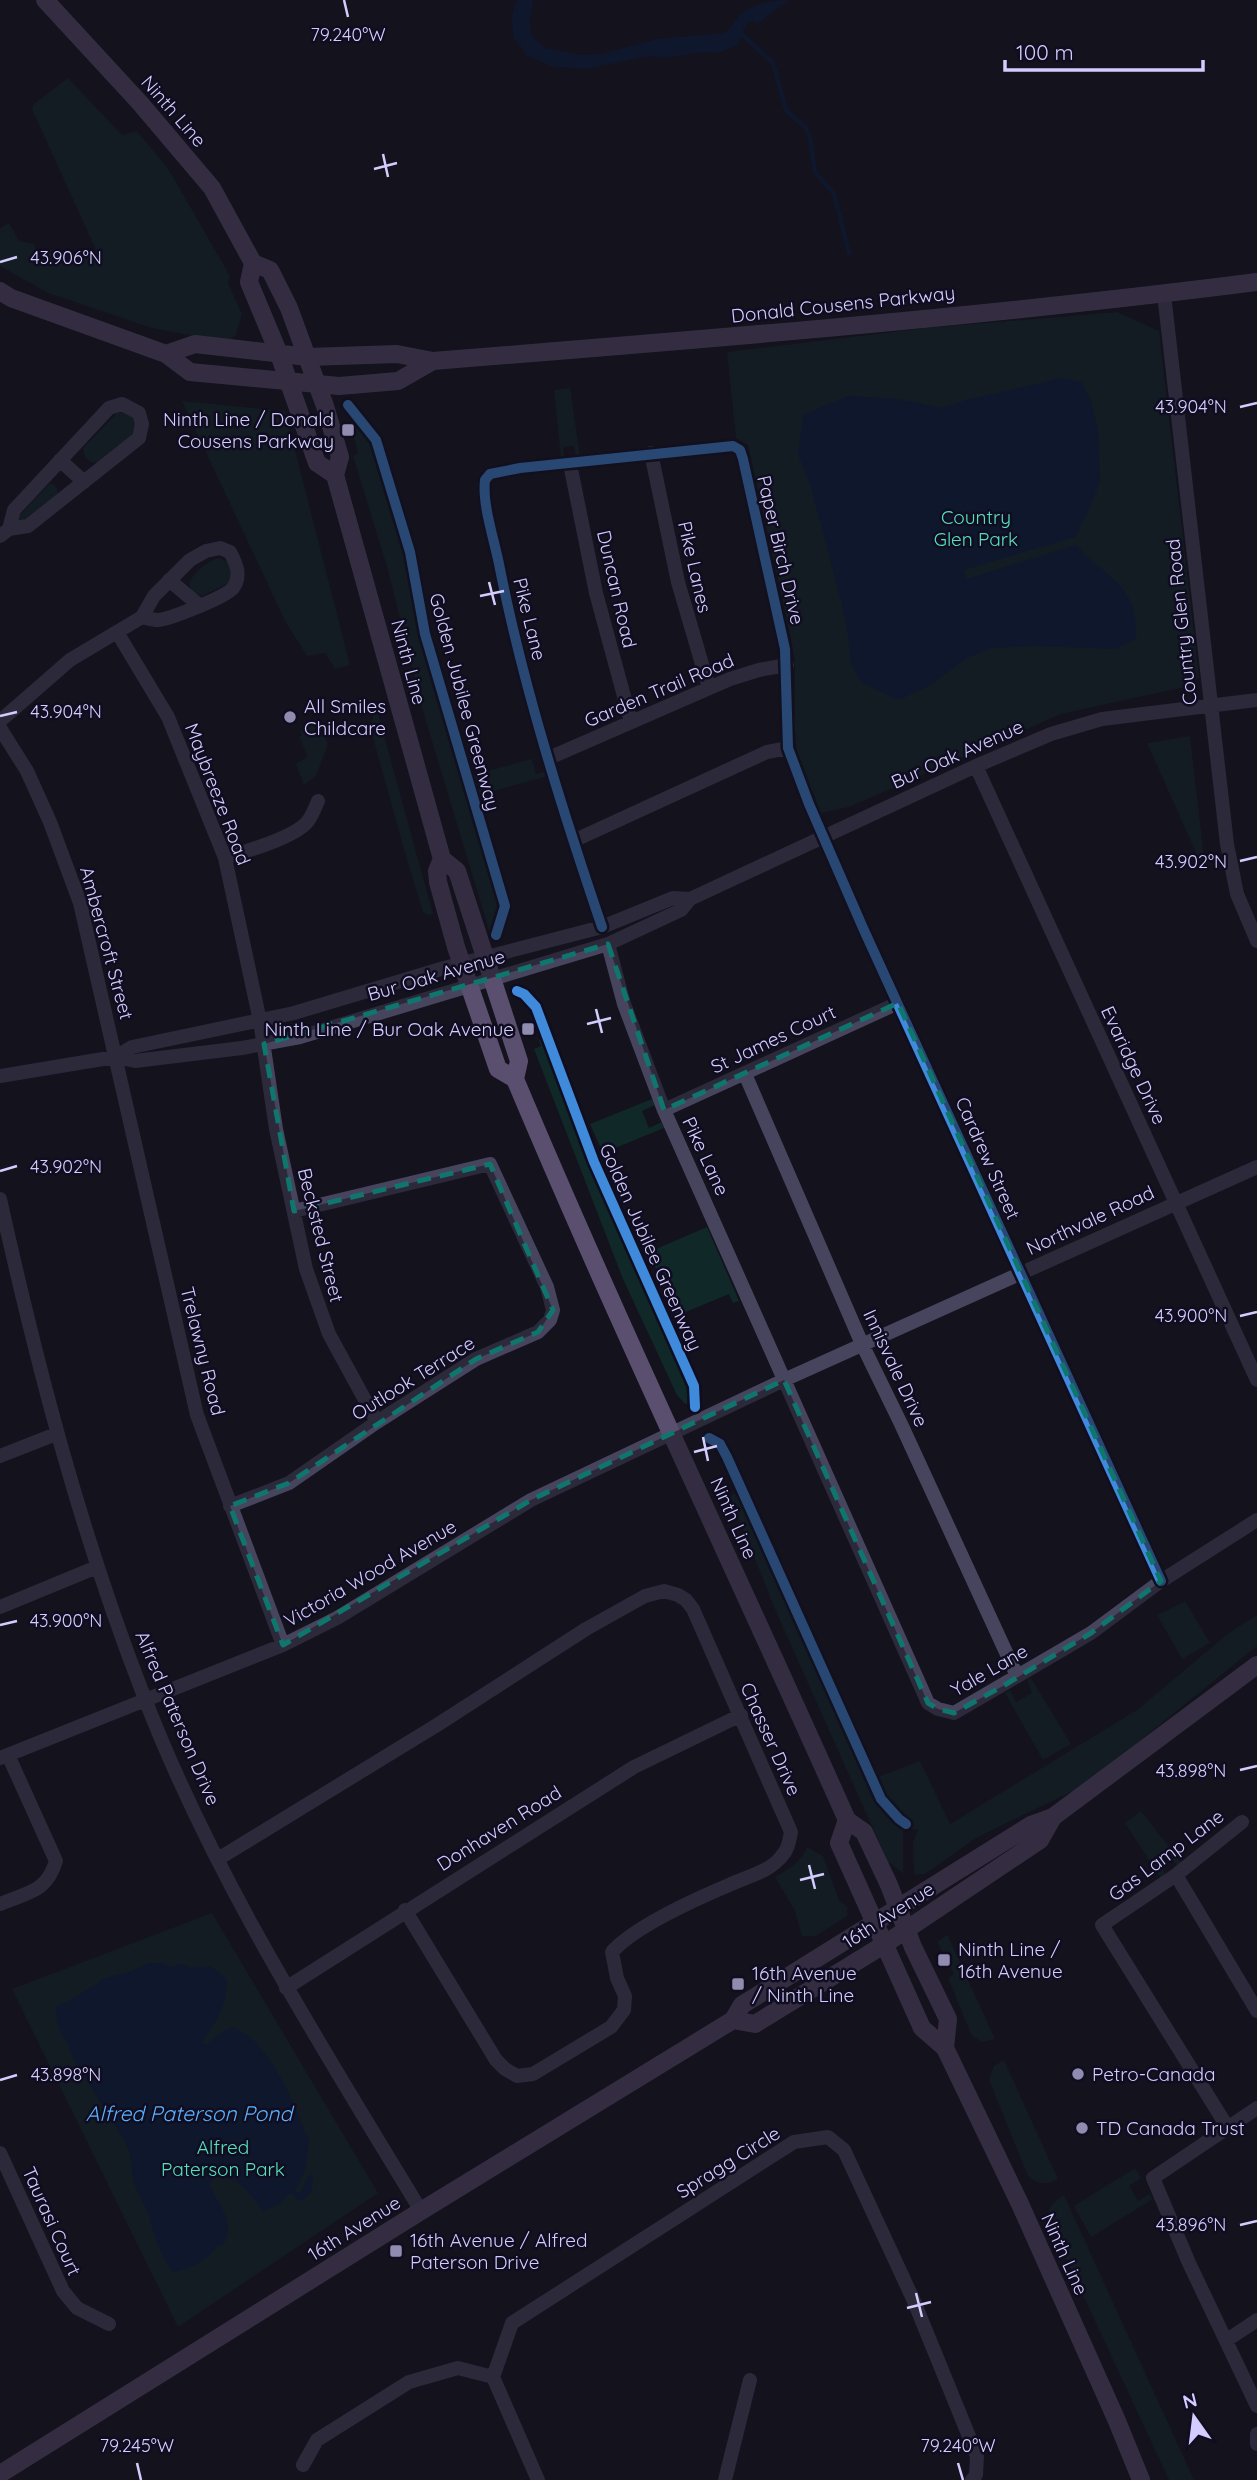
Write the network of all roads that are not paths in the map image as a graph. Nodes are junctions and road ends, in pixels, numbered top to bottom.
1 (45, 0) edge
2 (253, 262) junction
3 (1257, 282) edge
4 (0, 291) edge
5 (1164, 294) junction
6 (166, 354) junction
7 (279, 354) junction
8 (308, 357) junction
9 (433, 361) junction
10 (289, 381) junction
11 (317, 384) junction
12 (651, 453) junction
13 (60, 460) junction
14 (570, 464) junction
15 (335, 475) junction
16 (84, 482) junction
17 (4, 533) edge
18 (169, 580) junction
19 (199, 605) junction
20 (142, 617) junction
21 (117, 632) junction
22 (787, 664) junction
23 (709, 688) junction
24 (1257, 701) edge
25 (1210, 705) junction
26 (0, 721) edge
27 (631, 722) junction
28 (0, 728) edge
29 (788, 748) junction
30 (549, 758) junction
31 (975, 766) junction
32 (318, 801) dead end
33 (824, 836) junction
34 (573, 841) junction
35 (225, 858) junction
36 (442, 859) junction
37 (690, 899) junction
38 (602, 928) junction
39 (1257, 941) edge
40 (608, 944) junction
41 (484, 958) junction
42 (462, 964) junction
43 (491, 979) junction
44 (469, 986) junction
45 (898, 1003) junction
46 (260, 1021) junction
47 (264, 1044) junction
48 (115, 1057) junction
49 (745, 1074) junction
50 (0, 1076) edge
51 (515, 1079) junction
52 (664, 1110) junction
53 (1257, 1167) edge
54 (0, 1199) edge
55 (1176, 1202) junction
56 (295, 1211) junction
57 (1021, 1273) junction
58 (862, 1344) junction
59 (783, 1380) junction
60 (1257, 1380) edge
61 (377, 1422) junction
62 (672, 1433) junction
63 (56, 1434) junction
64 (0, 1456) edge
65 (230, 1506) junction
66 (1257, 1520) edge
67 (97, 1567) junction
68 (1161, 1581) junction
69 (0, 1607) edge
70 (283, 1646) junction
71 (1257, 1665) edge
72 (1017, 1676) junction
73 (145, 1700) junction
74 (741, 1715) junction
75 (4, 1757) edge
76 (1053, 1817) junction
77 (847, 1820) junction
78 (1242, 1822) dead end
79 (218, 1859) junction
80 (1176, 1875) junction
81 (0, 1904) edge
82 (899, 1908) junction
83 (405, 1910) junction
84 (876, 1923) junction
85 (906, 1928) junction
86 (886, 1944) junction
87 (286, 1988) junction
88 (1257, 2011) edge
89 (733, 2020) junction
90 (945, 2048) junction
91 (1257, 2108) edge
92 (1228, 2128) junction
93 (0, 2153) edge
94 (421, 2211) junction
95 (1257, 2320) edge
96 (108, 2324) dead end
97 (1227, 2340) junction
98 (493, 2377) junction
99 (750, 2381) dead end
100 (1257, 2406) edge
101 (1257, 2434) edge
102 (1257, 2444) edge
103 (303, 2465) dead end
104 (0, 2474) edge
105 (538, 2480) edge
106 (725, 2480) edge
107 (972, 2480) edge
108 (1141, 2480) edge

1 - 2 main road, Ninth Line
2 - 7 main road, Ninth Line
2 - 8 main road, Ninth Line
3 - 5 main road, Donald Cousens Parkway
4 - 6 main road, Donald Cousens Parkway
5 - 9 main road, Donald Cousens Parkway
5 - 25 street, Country Glen Road
6 - 7 main road, Donald Cousens Parkway
6 - 10 main road, Donald Cousens Parkway
7 - 8 main road, Donald Cousens Parkway
7 - 10 main road, Ninth Line
8 - 9 main road, Donald Cousens Parkway
8 - 11 main road, Ninth Line
9 - 11 main road, Donald Cousens Parkway
10 - 11 main road, Donald Cousens Parkway
10 - 15 main road, Ninth Line
11 - 15 main road, Ninth Line
12 - 14 street, Pike Lane
12 - 22 street, Paper Birch Drive
12 - 23 street, Pike Lanes
13 - 16 street
13 - 16 street
13 - 17 street
14 - 27 street, Duncan Road
14 - 30 street, Pike Lane
15 - 36 main road, Ninth Line
16 - 17 street
18 - 19 street
18 - 19 street
18 - 20 street
19 - 20 street
20 - 21 street
21 - 26 street
21 - 35 street, Maybreeze Road
22 - 23 street, Garden Trail Road
22 - 29 street, Paper Birch Drive
23 - 27 street, Garden Trail Road
24 - 25 street, Bur Oak Avenue
25 - 31 street, Bur Oak Avenue
25 - 39 street, Country Glen Road
27 - 30 street, Garden Trail Road
28 - 48 street, Ambercroft Street
29 - 33 street, Cardrew Street
29 - 34 street
30 - 34 street, Pike Lane
31 - 33 street, Bur Oak Avenue
31 - 55 street, Evaridge Drive
32 - 35 street
33 - 37 street, Bur Oak Avenue
33 - 45 street, Cardrew Street
34 - 38 street, Pike Lane
35 - 46 street, Maybreeze Road
36 - 41 main road, Ninth Line
36 - 42 main road, Ninth Line
37 - 38 street, Bur Oak Avenue
37 - 40 street, Bur Oak Avenue
38 - 41 street, Bur Oak Avenue
40 - 43 street, Bur Oak Avenue
40 - 52 street, Pike Lane
41 - 42 street, Bur Oak Avenue
41 - 43 main road, Ninth Line
42 - 44 main road, Ninth Line
42 - 46 street, Bur Oak Avenue
43 - 44 street, Bur Oak Avenue
43 - 51 main road, Ninth Line
44 - 47 street, Bur Oak Avenue
44 - 51 main road, Ninth Line
45 - 49 street, St James Court
45 - 57 street, Cardrew Street
46 - 47 street
46 - 48 street, Bur Oak Avenue
47 - 48 street, Bur Oak Avenue
47 - 56 street, Becksted Street
48 - 50 street, Bur Oak Avenue
48 - 65 street, Trelawny Road
49 - 52 street, St James Court
49 - 58 street, Innisvale Drive
51 - 62 main road, Ninth Line
52 - 59 street, Pike Lane
53 - 55 street, Northvale Road
54 - 63 street, Alfred Paterson Drive
55 - 57 street, Northvale Road
55 - 60 street, Evaridge Drive
56 - 61 street, Becksted Street
56 - 61 street, Outlook Terrace
57 - 58 street, Northvale Road
57 - 68 street, Cardrew Street
58 - 59 street, Northvale Road
58 - 72 street, Innisvale Drive
59 - 62 street, Northvale Road
59 - 72 street, Yale Lane
61 - 65 street, Outlook Terrace
62 - 70 street, Victoria Wood Avenue
62 - 77 main road, Ninth Line
63 - 64 street
63 - 67 street, Alfred Paterson Drive
65 - 70 street, Trelawny Road
66 - 68 street, Yale Lane
67 - 69 street
67 - 73 street, Alfred Paterson Drive
68 - 72 street, Yale Lane
70 - 73 street, Victoria Wood Avenue
71 - 76 main road, 16th Avenue
73 - 75 street, Victoria Wood Avenue
73 - 79 street, Alfred Paterson Drive
74 - 79 street, Chasser Drive
74 - 83 street, Donhaven Road
74 - 83 street, Chasser Drive
75 - 81 street
76 - 82 main road, 16th Avenue
76 - 85 main road, 16th Avenue
77 - 82 main road, Ninth Line
77 - 84 main road, Ninth Line
78 - 80 street, Gas Lamp Lane
79 - 87 street, Alfred Paterson Drive
80 - 88 street
80 - 92 street, Gas Lamp Lane
82 - 84 main road, 16th Avenue
82 - 85 main road, Ninth Line
83 - 87 street, Donhaven Road
84 - 86 main road, Ninth Line
84 - 89 main road, 16th Avenue
85 - 86 main road, 16th Avenue
85 - 90 main road, Ninth Line
86 - 89 main road, 16th Avenue
86 - 90 main road, Ninth Line
87 - 94 street, Alfred Paterson Drive
89 - 94 main road, 16th Avenue
90 - 108 main road, Ninth Line
91 - 92 street
92 - 97 street
93 - 96 street, Taurasi Court
94 - 104 main road, 16th Avenue
95 - 97 street
97 - 100 street
98 - 103 street
98 - 105 street
98 - 107 street, Spragg Circle
99 - 106 street
101 - 102 street

